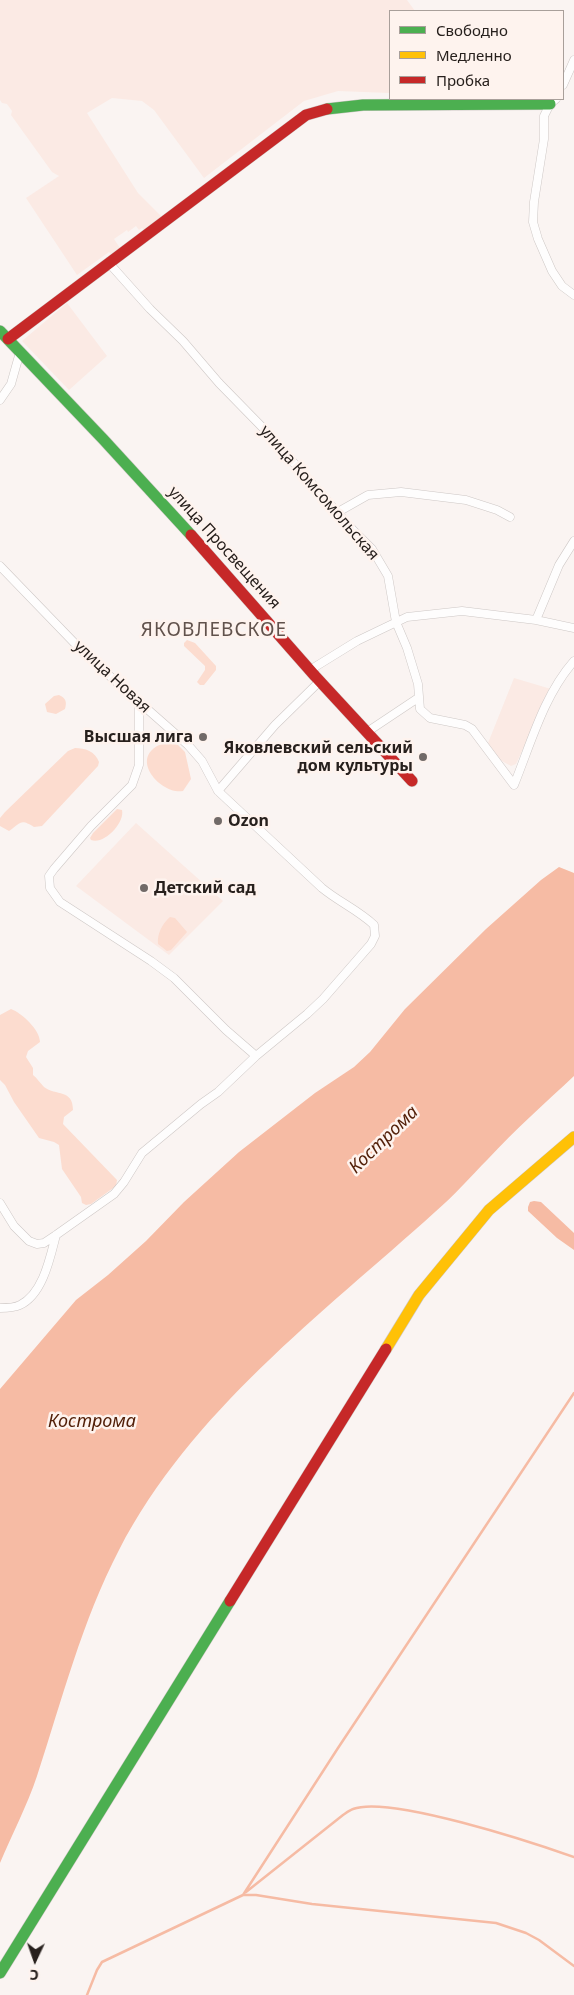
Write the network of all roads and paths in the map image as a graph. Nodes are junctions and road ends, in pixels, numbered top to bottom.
1 (574, 60) edge
2 (564, 83) edge
3 (553, 101) edge
4 (108, 262) junction
5 (574, 295) edge
6 (4, 335) edge
7 (20, 352) junction
8 (0, 400) edge
9 (338, 512) junction
10 (510, 517) dead end
11 (574, 541) edge
12 (0, 566) edge
13 (536, 620) junction
14 (396, 622) junction
15 (574, 628) edge
16 (574, 661) edge
17 (310, 670) junction
18 (320, 681) junction
19 (418, 698) junction
20 (139, 702) junction
21 (367, 732) junction
22 (412, 781) dead end
23 (218, 791) junction
24 (256, 1056) junction
25 (574, 1138) edge
26 (0, 1203) edge
27 (56, 1235) junction
28 (0, 1308) edge
29 (0, 1973) edge

1 - 2 street
3 - 4 street
3 - 5 street
4 - 6 street
4 - 9 street, улица Комсомольская
6 - 7 street, улица Просвещения
7 - 8 street
7 - 17 street, улица Просвещения
9 - 10 street
9 - 14 street, улица Комсомольская
11 - 13 street
12 - 20 street, улица Новая
13 - 14 street
13 - 15 street
14 - 17 street
14 - 19 street, улица Комсомольская
16 - 19 street, улица Комсомольская
17 - 18 street, улица Просвещения
18 - 21 street, улица Просвещения
18 - 23 street
19 - 21 street
20 - 23 street, улица Новая
20 - 24 street
21 - 22 street, улица Просвещения
23 - 24 street, улица Новая
24 - 27 street
25 - 29 street
26 - 27 street
27 - 28 street

